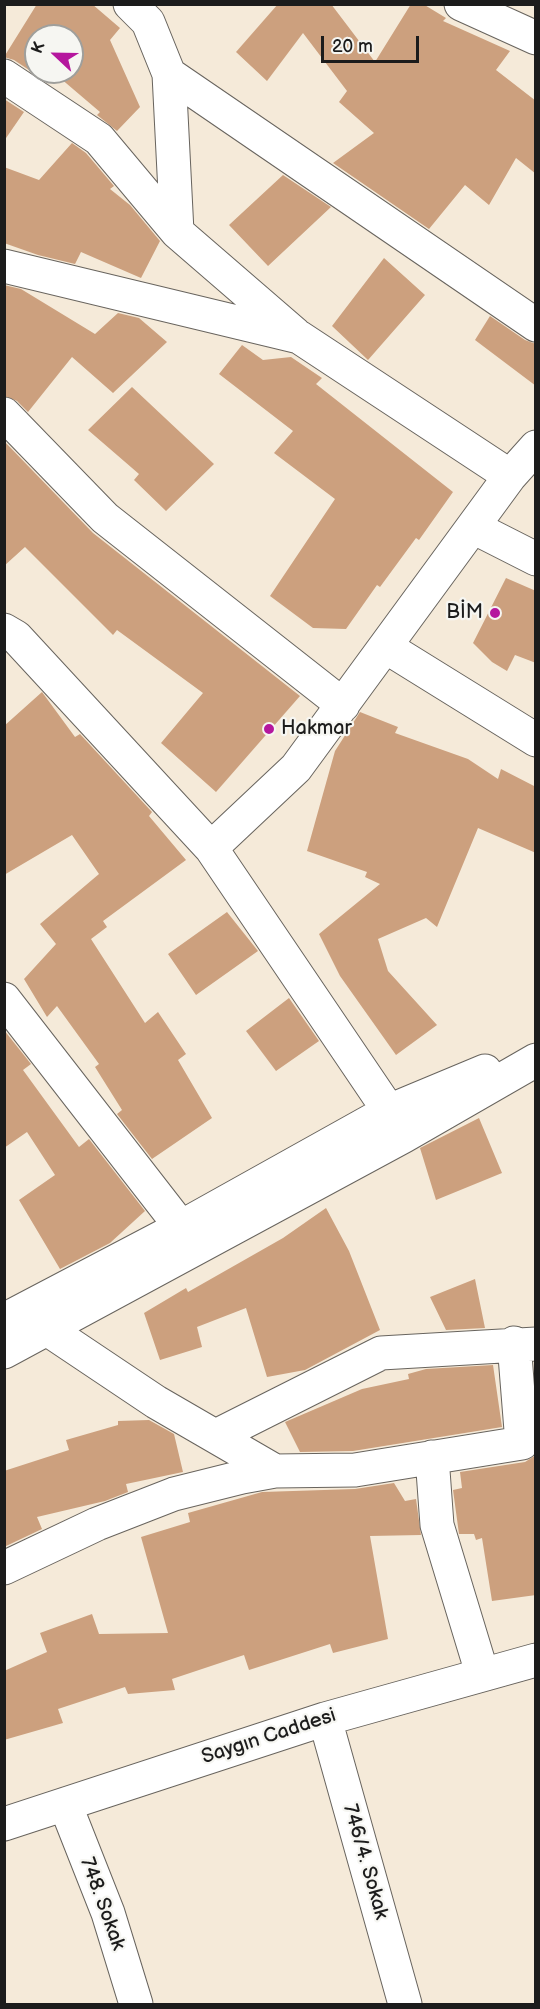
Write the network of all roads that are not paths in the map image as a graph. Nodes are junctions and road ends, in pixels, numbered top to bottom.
1 (130, 4) edge
2 (461, 4) edge
3 (536, 38) edge
4 (169, 74) junction
5 (4, 76) edge
6 (177, 232) junction
7 (4, 266) edge
8 (536, 325) edge
9 (298, 337) junction
10 (4, 414) edge
11 (536, 447) edge
12 (510, 476) junction
13 (473, 527) junction
14 (536, 559) edge
15 (4, 630) edge
16 (386, 647) junction
17 (343, 705) junction
18 (536, 740) edge
19 (211, 848) junction
20 (4, 999) edge
21 (536, 1055) edge
22 (536, 1060) edge
23 (389, 1111) junction
24 (181, 1227) junction
25 (4, 1320) edge
26 (47, 1329) junction
27 (525, 1344) edge
28 (4, 1353) edge
29 (216, 1436) junction
30 (432, 1457) junction
31 (275, 1471) junction
32 (4, 1568) edge
33 (536, 1660) edge
34 (482, 1673) junction
35 (325, 1719) junction
36 (64, 1804) junction
37 (4, 1824) edge
38 (136, 2004) edge
39 (405, 2004) edge

1 - 4 street
2 - 3 street
4 - 6 street
4 - 8 street
5 - 6 street
6 - 9 street
7 - 9 street
9 - 12 street
10 - 17 street
11 - 12 street
12 - 13 street
13 - 14 street
13 - 16 street
15 - 19 street
16 - 17 street
16 - 18 street
17 - 19 street
19 - 23 street
20 - 24 street
21 - 23 street
22 - 26 street
23 - 24 street
24 - 25 street
26 - 28 street
26 - 29 street
27 - 29 street
27 - 30 street
29 - 31 street
30 - 31 street
30 - 34 street
31 - 32 street
33 - 34 street, Saygın Caddesi
34 - 35 street, Saygın Caddesi
35 - 36 street, Saygın Caddesi
35 - 39 street, 746/4. Sokak
36 - 37 street, Saygın Caddesi
36 - 38 street, 748. Sokak

